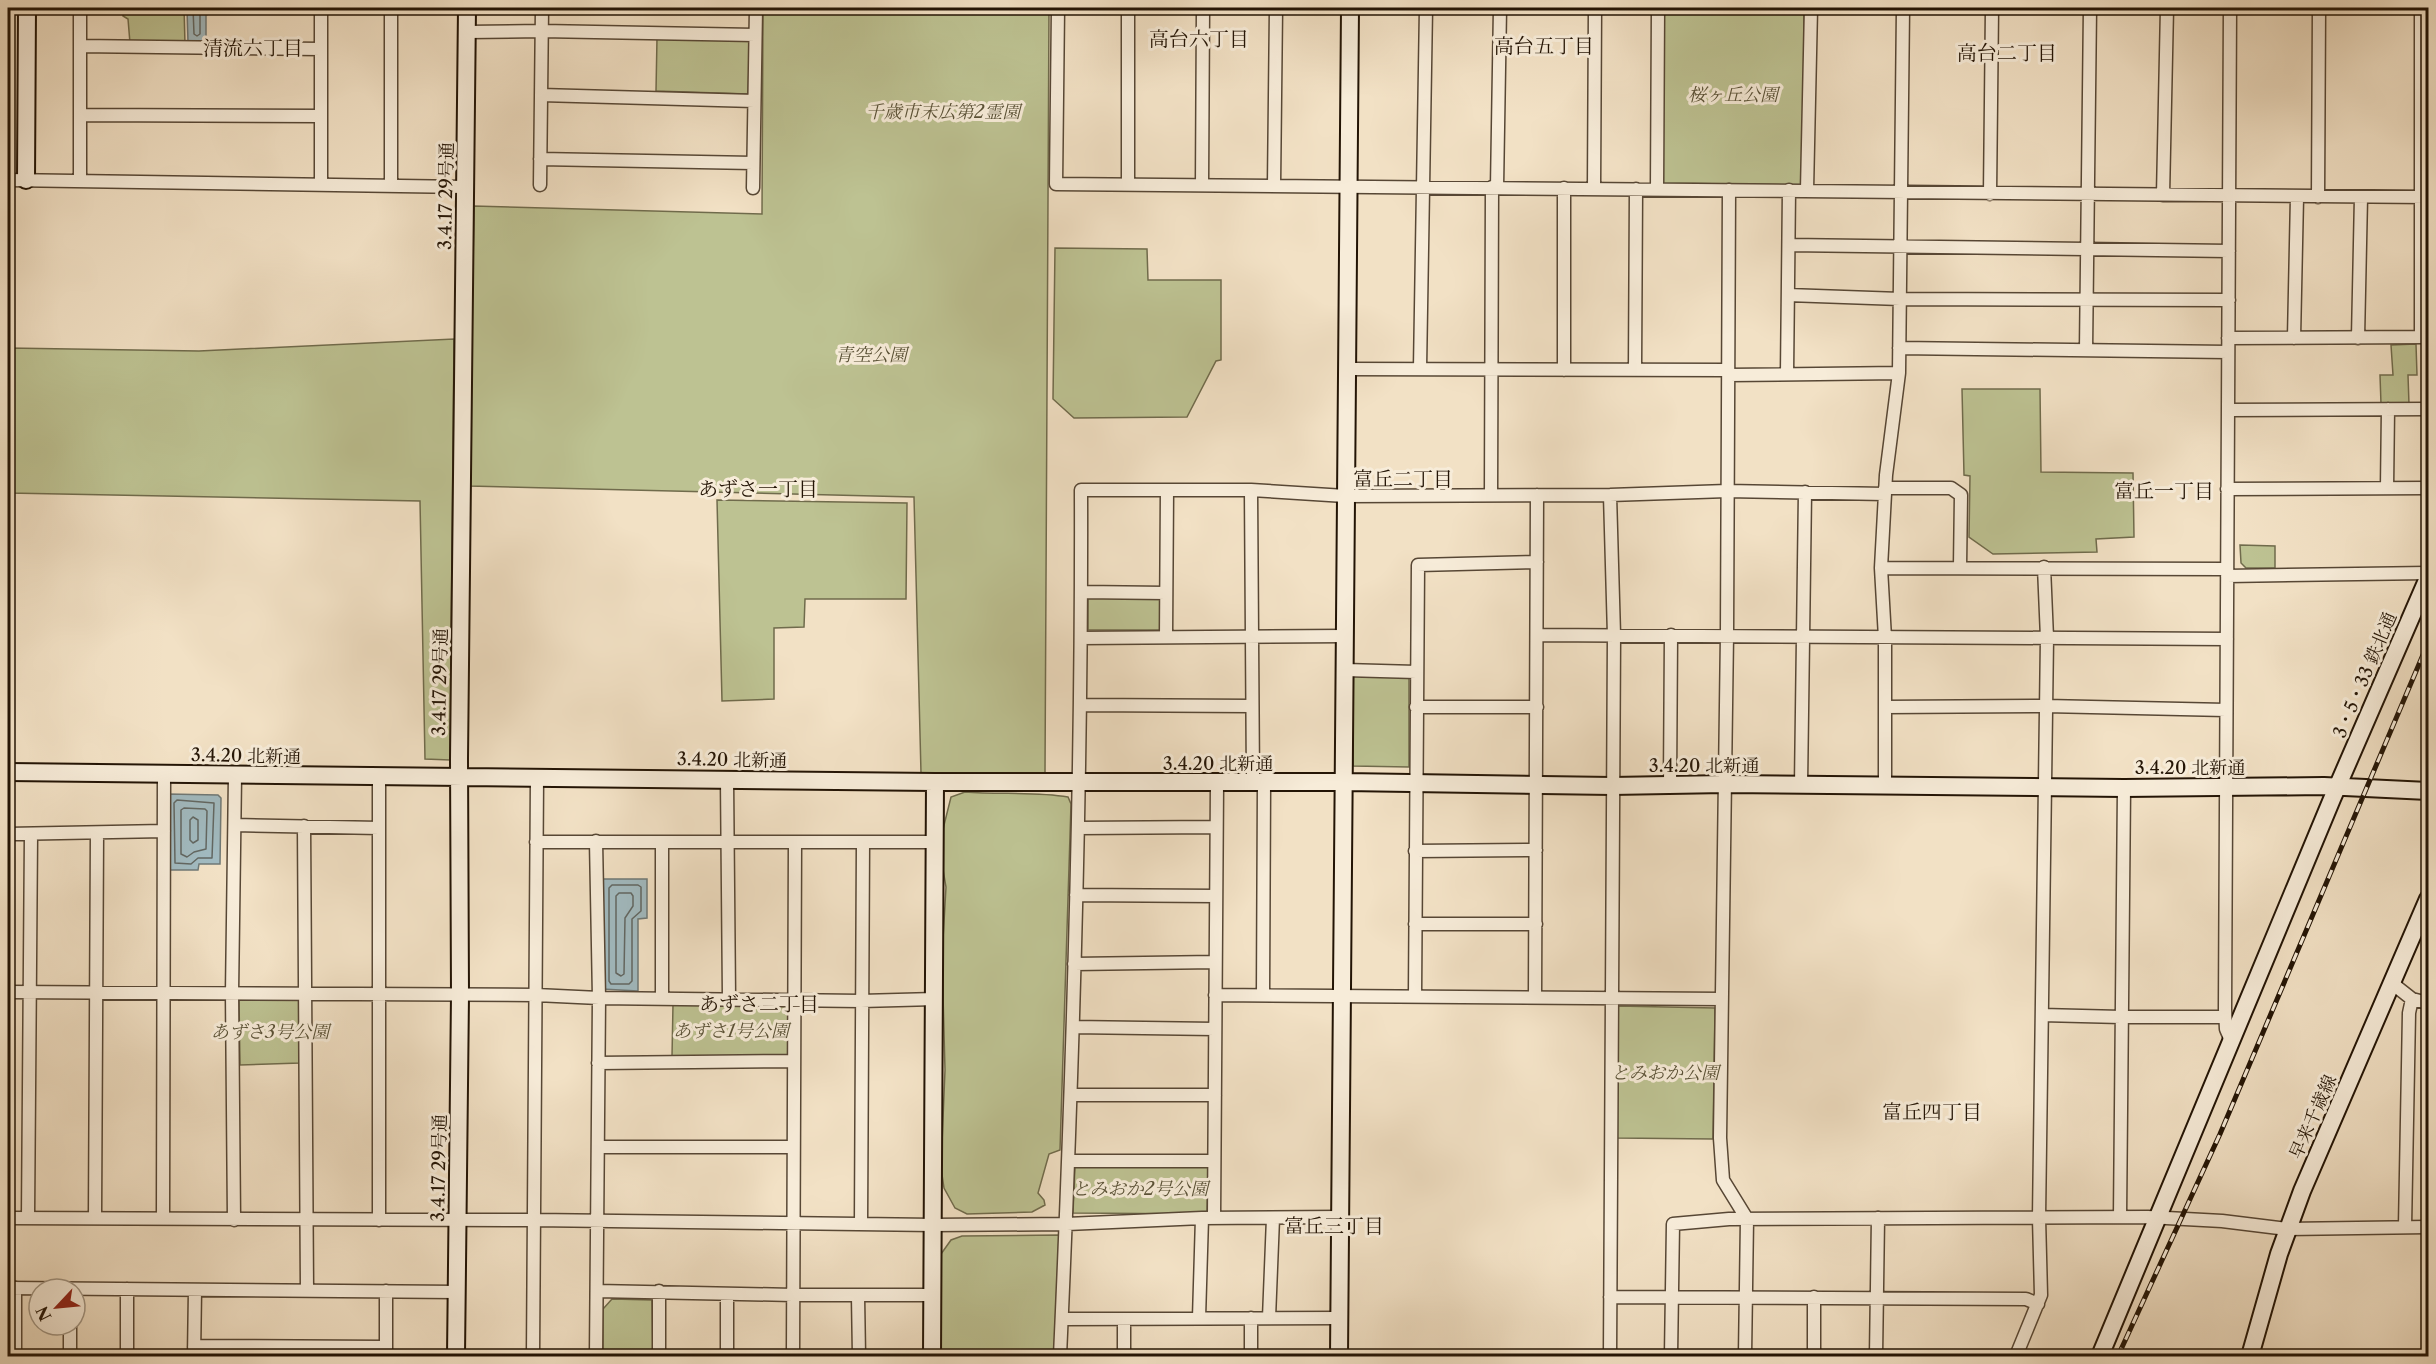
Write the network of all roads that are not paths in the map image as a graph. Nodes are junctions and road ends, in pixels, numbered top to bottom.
1 (27, 8) edge
2 (80, 8) edge
3 (321, 8) edge
4 (391, 8) edge
5 (467, 8) edge
6 (542, 8) edge
7 (756, 8) edge
8 (1058, 8) edge
9 (1128, 8) edge
10 (1203, 8) edge
11 (1276, 8) edge
12 (1350, 8) edge
13 (1426, 8) edge
14 (1500, 8) edge
15 (1595, 8) edge
16 (1658, 8) edge
17 (1811, 8) edge
18 (1903, 8) edge
19 (1992, 8) edge
20 (2090, 8) edge
21 (2167, 8) edge
22 (2230, 8) edge
23 (2319, 8) edge
24 (2421, 8) edge
25 (542, 31) junction
26 (467, 32) junction
27 (755, 35) junction
28 (80, 46) junction
29 (321, 49) junction
30 (541, 95) junction
31 (754, 101) junction
32 (80, 115) junction
33 (321, 116) junction
34 (540, 159) junction
35 (753, 163) junction
36 (8, 180) edge
37 (26, 180) junction
38 (80, 180) junction
39 (321, 184) junction
40 (1128, 184) junction
41 (540, 185) dead end
42 (1202, 185) junction
43 (1274, 185) junction
44 (391, 186) junction
45 (1348, 186) junction
46 (465, 187) junction
47 (1424, 187) junction
48 (1494, 187) junction
49 (753, 188) dead end
50 (1564, 188) junction
51 (1594, 188) junction
52 (1636, 189) junction
53 (1657, 189) junction
54 (1729, 190) junction
55 (1790, 190) junction
56 (1807, 190) junction
57 (1902, 191) junction
58 (1990, 194) junction
59 (2088, 194) junction
60 (2163, 195) junction
61 (2229, 197) junction
62 (2297, 197) junction
63 (2318, 197) junction
64 (2361, 197) junction
65 (2425, 197) edge
66 (1789, 245) junction
67 (1901, 247) junction
68 (2087, 249) junction
69 (2229, 251) junction
70 (2425, 269) edge
71 (1788, 295) junction
72 (1900, 299) junction
73 (2086, 300) junction
74 (2229, 300) junction
75 (2425, 337) edge
76 (2228, 338) junction
77 (2294, 338) junction
78 (2358, 338) junction
79 (1899, 348) junction
80 (2086, 350) junction
81 (2228, 352) junction
82 (1346, 369) junction
83 (1420, 369) junction
84 (1492, 370) junction
85 (1564, 370) junction
86 (1635, 370) junction
87 (1728, 373) junction
88 (1899, 373) junction
89 (1786, 374) junction
90 (2428, 409) edge
91 (2228, 410) junction
92 (2388, 410) junction
93 (2387, 488) junction
94 (2428, 488) edge
95 (2228, 489) junction
96 (1167, 490) junction
97 (1251, 490) junction
98 (1727, 491) junction
99 (1885, 491) junction
100 (1805, 492) junction
101 (1491, 495) junction
102 (1537, 495) junction
103 (1610, 495) junction
104 (1345, 496) junction
105 (1537, 562) junction
106 (1960, 567) junction
107 (2044, 567) junction
108 (1881, 568) junction
109 (2227, 572) junction
110 (2428, 573) edge
111 (2428, 578) edge
112 (1082, 592) junction
113 (1166, 593) junction
114 (1671, 634) junction
115 (1727, 634) junction
116 (1537, 635) junction
117 (1614, 635) junction
118 (1345, 636) junction
119 (1804, 636) junction
120 (1166, 637) junction
121 (1252, 637) junction
122 (1081, 638) junction
123 (1885, 638) junction
124 (2047, 638) junction
125 (2226, 639) junction
126 (1345, 670) junction
127 (1416, 672) junction
128 (1080, 705) junction
129 (1252, 706) junction
130 (1416, 706) junction
131 (2046, 706) junction
132 (1537, 707) junction
133 (1885, 707) junction
134 (2226, 710) junction
135 (8, 772) edge
136 (164, 774) junction
137 (235, 776) junction
138 (379, 777) junction
139 (537, 778) junction
140 (459, 779) junction
141 (727, 780) junction
142 (935, 782) junction
143 (1345, 782) junction
144 (1078, 783) junction
145 (1258, 783) junction
146 (1217, 784) junction
147 (1416, 784) junction
148 (1725, 784) junction
149 (1670, 785) junction
150 (1802, 785) junction
151 (1536, 786) junction
152 (1612, 786) junction
153 (1885, 786) junction
154 (2046, 787) junction
155 (2338, 787) junction
156 (2124, 788) junction
157 (2226, 788) junction
158 (2428, 791) edge
159 (235, 825) junction
160 (304, 826) junction
161 (379, 828) junction
162 (1078, 828) junction
163 (1216, 828) junction
164 (164, 831) junction
165 (97, 833) junction
166 (8, 834) edge
167 (31, 834) junction
168 (536, 842) junction
169 (596, 842) junction
170 (662, 842) junction
171 (728, 842) junction
172 (795, 842) junction
173 (863, 842) junction
174 (934, 842) junction
175 (1536, 850) junction
176 (1415, 851) junction
177 (1076, 895) junction
178 (1216, 896) junction
179 (2428, 899) edge
180 (1415, 924) junction
181 (1536, 924) junction
182 (1215, 962) junction
183 (1074, 964) junction
184 (2393, 984) junction
185 (8, 992) edge
186 (30, 992) junction
187 (97, 992) junction
188 (162, 993) junction
189 (232, 993) junction
190 (306, 994) junction
191 (378, 994) junction
192 (1263, 994) junction
193 (460, 995) junction
194 (536, 995) junction
195 (1215, 995) junction
196 (1343, 996) junction
197 (1415, 997) junction
198 (1535, 997) junction
199 (1613, 997) junction
200 (729, 998) junction
201 (599, 999) junction
202 (662, 999) junction
203 (794, 999) junction
204 (935, 999) junction
205 (1722, 999) junction
206 (2412, 999) junction
207 (861, 1001) junction
208 (2428, 1004) edge
209 (2042, 1015) junction
210 (2121, 1017) junction
211 (2225, 1017) junction
212 (1073, 1027) junction
213 (1215, 1029) junction
214 (2232, 1042) junction
215 (793, 1061) junction
216 (598, 1063) junction
217 (1071, 1095) junction
218 (1215, 1095) junction
219 (598, 1147) junction
220 (793, 1147) junction
221 (1069, 1161) junction
222 (1214, 1161) junction
223 (1341, 1217) junction
224 (2120, 1217) junction
225 (8, 1218) edge
226 (28, 1218) junction
227 (95, 1218) junction
228 (1208, 1218) junction
229 (1273, 1218) junction
230 (1878, 1218) junction
231 (2039, 1218) junction
232 (2159, 1218) junction
233 (163, 1219) junction
234 (1746, 1219) junction
235 (234, 1220) junction
236 (306, 1220) junction
237 (458, 1220) junction
238 (534, 1220) junction
239 (379, 1221) junction
240 (597, 1221) junction
241 (793, 1224) junction
242 (861, 1224) junction
243 (1067, 1224) junction
244 (934, 1225) junction
245 (2405, 1227) junction
246 (2428, 1227) edge
247 (2287, 1229) junction
248 (11, 1288) edge
249 (127, 1289) junction
250 (195, 1290) junction
251 (307, 1291) junction
252 (386, 1291) junction
253 (597, 1291) junction
254 (659, 1291) junction
255 (457, 1292) junction
256 (727, 1294) junction
257 (793, 1295) junction
258 (933, 1295) junction
259 (858, 1296) junction
260 (1672, 1296) junction
261 (1746, 1296) junction
262 (1610, 1297) junction
263 (1814, 1297) junction
264 (1877, 1299) junction
265 (2038, 1304) junction
266 (1124, 1318) junction
267 (1199, 1318) junction
268 (1251, 1318) junction
269 (1269, 1318) junction
270 (1340, 1318) junction
271 (1062, 1319) junction
272 (70, 1337) edge
273 (194, 1351) edge
274 (259, 1351) edge
275 (321, 1352) edge
276 (386, 1352) edge
277 (15, 1356) edge
278 (70, 1356) edge
279 (127, 1356) edge
280 (456, 1356) edge
281 (533, 1356) edge
282 (596, 1356) edge
283 (659, 1356) edge
284 (728, 1356) edge
285 (793, 1356) edge
286 (859, 1356) edge
287 (932, 1356) edge
288 (1060, 1356) edge
289 (1124, 1356) edge
290 (1251, 1356) edge
291 (1339, 1356) edge
292 (1610, 1356) edge
293 (1671, 1356) edge
294 (1745, 1356) edge
295 (1814, 1356) edge
296 (1876, 1356) edge
297 (2016, 1356) edge
298 (2100, 1356) edge
299 (2250, 1356) edge

1 - 37 street
2 - 28 street
3 - 29 street
4 - 44 street
5 - 26 street, 3.4.17 29号通
6 - 25 street
7 - 27 street
8 - 40 street
9 - 40 street
10 - 42 street
11 - 43 street
12 - 45 street
13 - 47 street
14 - 48 street
15 - 51 street
16 - 53 street
17 - 56 street
18 - 57 street
19 - 58 street
20 - 59 street
21 - 60 street
22 - 61 street
23 - 63 street
24 - 65 street
25 - 26 street
25 - 27 street
25 - 30 street
26 - 46 street, 3.4.17 29号通
27 - 31 street
28 - 29 street
28 - 32 street
29 - 33 street
30 - 31 street
30 - 34 street
31 - 35 street
32 - 33 street
32 - 38 street
33 - 39 street
34 - 35 street
34 - 41 street
35 - 49 street
36 - 37 street
37 - 38 street
38 - 39 street
39 - 44 street
40 - 42 street
42 - 43 street
43 - 45 street
44 - 46 street
45 - 47 street
45 - 82 street
46 - 140 street, 3.4.17 29号通
47 - 48 street
47 - 83 street
48 - 50 street
48 - 84 street
50 - 51 street
50 - 85 street
51 - 52 street
52 - 53 street
52 - 86 street
53 - 54 street
54 - 55 street
54 - 87 street
55 - 56 street
55 - 66 street
56 - 57 street
57 - 58 street
57 - 67 street
58 - 59 street
59 - 60 street
59 - 68 street
60 - 61 street
61 - 62 street
61 - 69 street
62 - 63 street
62 - 77 street
63 - 64 street
64 - 65 street
64 - 78 street
65 - 70 street
66 - 67 street
66 - 71 street
67 - 68 street
67 - 72 street
68 - 69 street
68 - 73 street
69 - 74 street
70 - 75 street
71 - 72 street
71 - 89 street
72 - 73 street
72 - 79 street
73 - 74 street
73 - 80 street
74 - 76 street
75 - 78 street
76 - 77 street
76 - 81 street
77 - 78 street
79 - 80 street
79 - 88 street
80 - 81 street
81 - 91 street
82 - 83 street
82 - 104 street
83 - 84 street
84 - 85 street
84 - 101 street
85 - 86 street
86 - 87 street
87 - 89 street
87 - 98 street
88 - 89 street
88 - 99 street
90 - 92 street
91 - 92 street
91 - 95 street
92 - 93 street
93 - 94 street
93 - 95 street
95 - 109 street
96 - 97 street
96 - 112 street
96 - 113 street
97 - 104 street
97 - 121 street
98 - 100 street
98 - 103 street
98 - 115 street
99 - 100 street
99 - 106 street
99 - 108 street
100 - 119 street
101 - 102 street
101 - 104 street
102 - 103 street
102 - 105 street
103 - 117 street
104 - 118 street
105 - 116 street
105 - 127 street
106 - 107 street
106 - 108 street
107 - 109 street
107 - 124 street
108 - 123 street
109 - 110 street
109 - 125 street
111 - 155 street, 3・5・33 鉄北通
112 - 113 street
112 - 122 street
113 - 120 street
114 - 115 street
114 - 117 street
114 - 149 street
115 - 119 street
115 - 148 street
116 - 117 street
116 - 132 street
117 - 152 street
118 - 121 street
118 - 126 street
119 - 123 street
119 - 150 street
120 - 121 street
120 - 122 street
121 - 129 street
122 - 128 street
123 - 124 street
123 - 133 street
124 - 125 street
124 - 131 street
125 - 134 street
126 - 127 street
126 - 143 street
127 - 130 street
128 - 129 street
128 - 144 street
129 - 145 street
130 - 132 street
130 - 147 street
131 - 133 street
131 - 134 street
131 - 154 street
132 - 151 street
133 - 153 street
134 - 157 street
135 - 136 street, 3.4.20 北新通
136 - 137 street, 3.4.20 北新通
136 - 164 street
137 - 138 street, 3.4.20 北新通
137 - 159 street
138 - 140 street, 3.4.20 北新通
138 - 161 street
139 - 140 street, 3.4.20 北新通
139 - 141 street, 3.4.20 北新通
139 - 168 street
140 - 193 street, 3.4.17 29号通
141 - 142 street, 3.4.20 北新通
141 - 171 street
142 - 144 street, 3.4.20 北新通
142 - 174 street
143 - 145 street, 3.4.20 北新通
143 - 147 street, 3.4.20 北新通
143 - 196 street
144 - 146 street, 3.4.20 北新通
144 - 162 street
145 - 146 street, 3.4.20 北新通
145 - 192 street
146 - 163 street
147 - 151 street, 3.4.20 北新通
147 - 176 street
148 - 149 street, 3.4.20 北新通
148 - 150 street, 3.4.20 北新通
148 - 205 street
149 - 152 street, 3.4.20 北新通
150 - 153 street, 3.4.20 北新通
151 - 152 street, 3.4.20 北新通
151 - 175 street
152 - 199 street
153 - 154 street, 3.4.20 北新通
154 - 156 street, 3.4.20 北新通
154 - 209 street
155 - 157 street, 3.4.20 北新通
155 - 158 street, 3.4.20 北新通
155 - 214 street, 3・5・33 鉄北通
156 - 157 street, 3.4.20 北新通
156 - 210 street
157 - 211 street
159 - 160 street
159 - 189 street
160 - 161 street
160 - 190 street
161 - 191 street
162 - 163 street
162 - 177 street
163 - 178 street
164 - 165 street
164 - 188 street
165 - 167 street
165 - 187 street
166 - 167 street
167 - 186 street
168 - 169 street
168 - 194 street
169 - 170 street
169 - 201 street
170 - 171 street
170 - 202 street
171 - 172 street
171 - 200 street
172 - 173 street
172 - 203 street
173 - 174 street
173 - 207 street
174 - 204 street
175 - 176 street
175 - 181 street
176 - 180 street
177 - 178 street
177 - 183 street
178 - 182 street
179 - 184 street, 早来千歳線
180 - 181 street
180 - 197 street
181 - 198 street
182 - 183 street
182 - 195 street
183 - 212 street
184 - 206 street
184 - 247 street, 早来千歳線
185 - 186 street
186 - 187 street
186 - 226 street
187 - 188 street
187 - 227 street
188 - 189 street
188 - 233 street
189 - 190 street
189 - 235 street
190 - 191 street
190 - 236 street
191 - 193 street
191 - 239 street
192 - 195 street
192 - 196 street
193 - 194 street
193 - 237 street, 3.4.17 29号通
194 - 201 street
194 - 238 street
195 - 213 street
196 - 197 street
196 - 223 street
197 - 198 street
198 - 199 street
199 - 205 street
199 - 262 street
200 - 202 street
200 - 203 street
201 - 202 street
201 - 216 street
203 - 207 street
203 - 215 street
204 - 207 street
204 - 244 street
205 - 234 street
206 - 208 street
206 - 245 street
207 - 242 street
209 - 210 street
209 - 231 street
210 - 211 street
210 - 224 street
211 - 214 street
212 - 213 street
212 - 217 street
213 - 218 street
214 - 232 street, 3・5・33 鉄北通
215 - 216 street
215 - 220 street
216 - 219 street
217 - 218 street
217 - 221 street
218 - 222 street
219 - 220 street
219 - 240 street
220 - 241 street
221 - 222 street
221 - 243 street
222 - 228 street
223 - 229 street
223 - 270 street
224 - 231 street
224 - 232 street
225 - 226 street
226 - 227 street
227 - 233 street
228 - 229 street
228 - 243 street
228 - 267 street
229 - 269 street
230 - 231 street
230 - 234 street
230 - 264 street
231 - 265 street
232 - 247 street
232 - 298 street, 3・5・33 鉄北通
233 - 235 street
234 - 260 street
234 - 261 street
235 - 236 street
236 - 239 street
236 - 251 street
237 - 238 street
237 - 239 street
237 - 255 street, 3.4.17 29号通
238 - 240 street
238 - 281 street
240 - 241 street
240 - 253 street
241 - 242 street
241 - 257 street
242 - 244 street
243 - 244 street
243 - 271 street
244 - 258 street
245 - 246 street
245 - 247 street
247 - 299 street, 早来千歳線
248 - 249 street
248 - 277 street
249 - 250 street
249 - 279 street
250 - 251 street
250 - 273 street
251 - 252 street
252 - 255 street
252 - 276 street
253 - 254 street
253 - 282 street
254 - 256 street
254 - 283 street
255 - 280 street, 3.4.17 29号通
256 - 257 street
256 - 284 street
257 - 259 street
257 - 285 street
258 - 259 street
258 - 287 street
259 - 286 street
260 - 261 street
260 - 262 street
260 - 293 street
261 - 263 street
261 - 294 street
262 - 292 street
263 - 264 street
263 - 295 street
264 - 265 street
264 - 296 street
265 - 297 street
266 - 267 street
266 - 271 street
266 - 289 street
267 - 268 street
268 - 269 street
268 - 290 street
269 - 270 street
270 - 291 street
271 - 288 street
272 - 278 street
273 - 274 street
274 - 275 street
275 - 276 street

